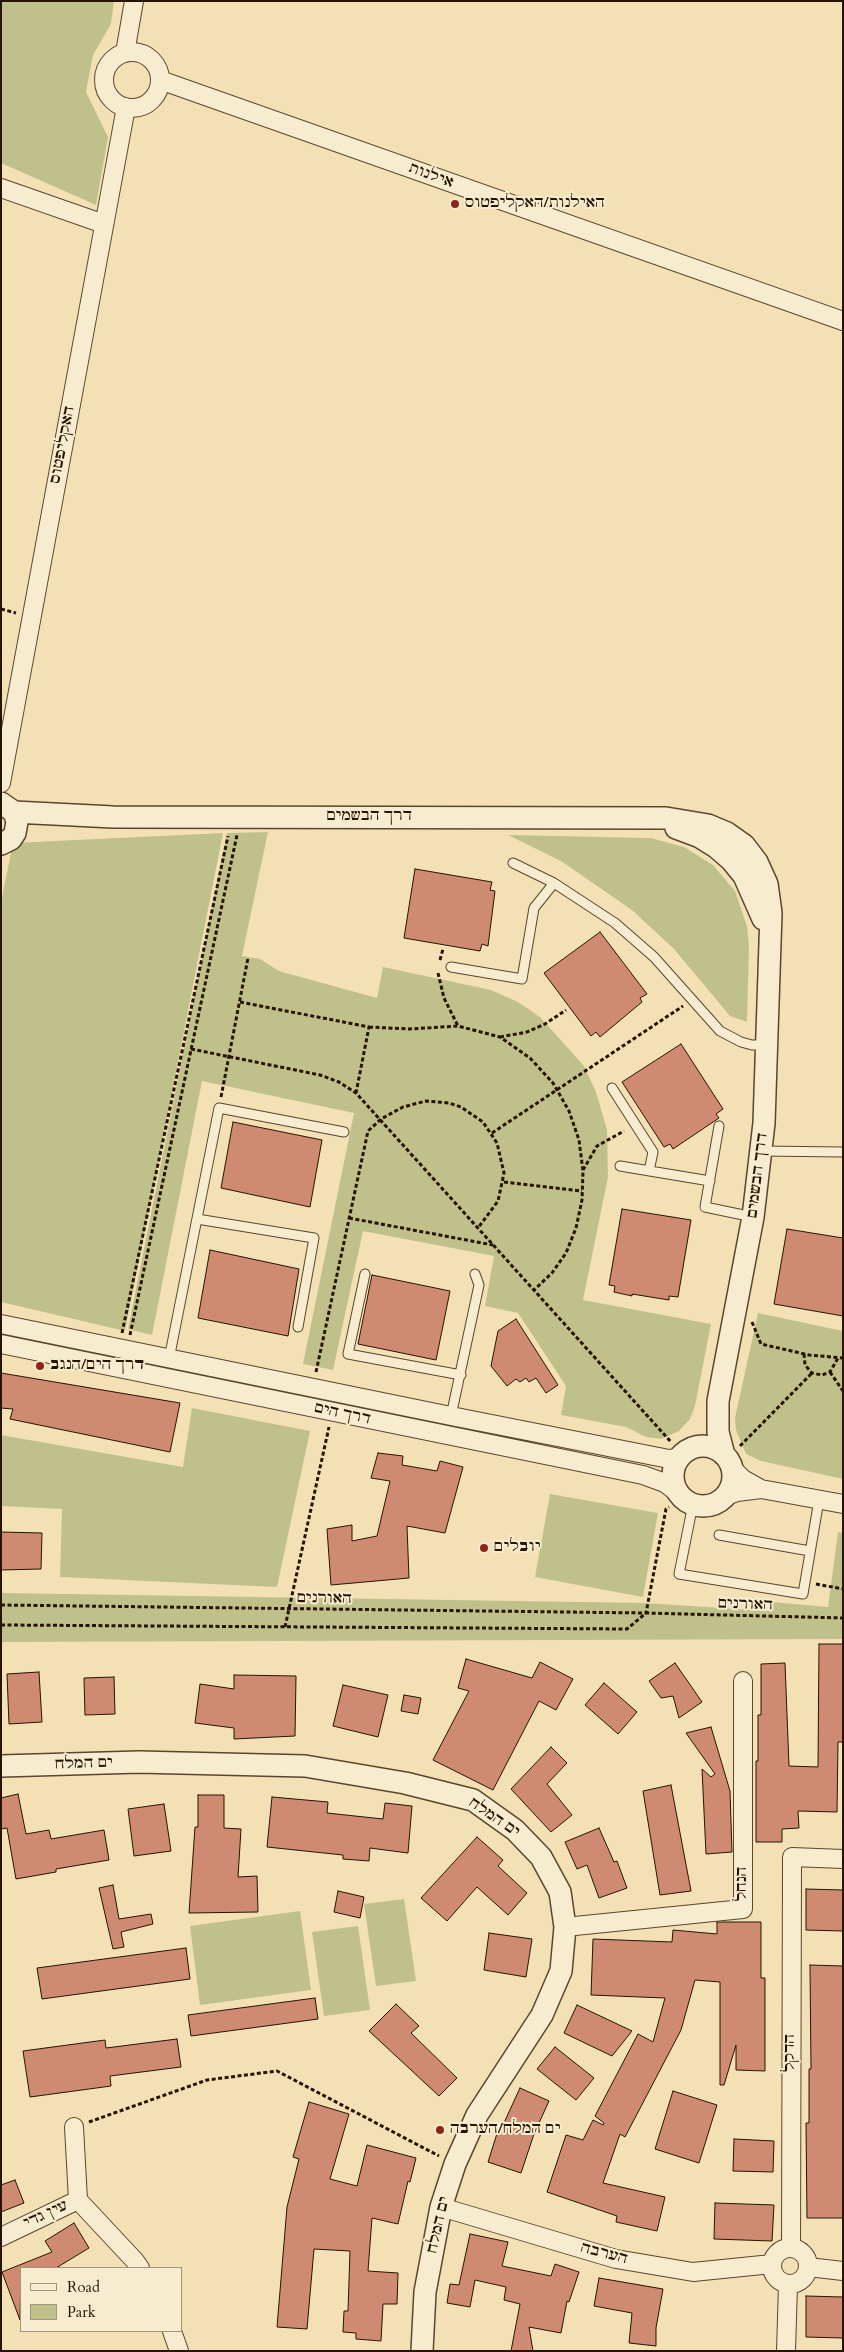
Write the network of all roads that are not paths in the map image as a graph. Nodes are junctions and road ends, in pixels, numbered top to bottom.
1 (134, 1) edge
2 (125, 53) junction
3 (160, 80) junction
4 (126, 107) junction
5 (1, 188) edge
6 (104, 224) junction
7 (843, 321) edge
8 (1, 782) edge
9 (11, 814) edge
10 (1, 844) edge
11 (513, 864) dead end
12 (554, 882) junction
13 (451, 967) dead end
14 (766, 1045) junction
15 (612, 1088) dead end
16 (720, 1126) dead end
17 (344, 1132) dead end
18 (762, 1150) junction
19 (843, 1152) edge
20 (620, 1166) dead end
21 (649, 1171) junction
22 (710, 1182) junction
23 (753, 1217) junction
24 (197, 1219) junction
25 (365, 1274) dead end
26 (475, 1274) dead end
27 (1, 1324) edge
28 (298, 1327) dead end
29 (1, 1344) edge
30 (169, 1359) junction
31 (461, 1375) junction
32 (718, 1401) junction
33 (451, 1416) junction
34 (685, 1453) junction
35 (727, 1460) junction
36 (761, 1489) junction
37 (723, 1497) junction
38 (684, 1498) junction
39 (819, 1500) junction
40 (843, 1504) edge
41 (719, 1535) dead end
42 (810, 1551) junction
43 (743, 1681) dead end
44 (1, 1766) edge
45 (843, 1858) edge
46 (565, 1927) junction
47 (74, 2127) road end
48 (78, 2200) junction
49 (441, 2207) junction
50 (1, 2237) edge
51 (791, 2248) junction
52 (772, 2264) junction
53 (139, 2267) edge
54 (808, 2267) junction
55 (843, 2271) edge
56 (788, 2285) junction
57 (172, 2332) edge
58 (179, 2351) edge
59 (422, 2351) edge
60 (786, 2351) edge

1 - 2 street
2 - 3 street
2 - 4 street
3 - 4 street
3 - 7 street, אילנות
4 - 6 street, האקליפטוס
5 - 6 street
6 - 8 street, האקליפטוס
9 - 10 street
9 - 14 street, דרך הבשמים
11 - 12 lane
12 - 13 lane
12 - 14 lane
14 - 18 street, דרך הבשמים
15 - 21 lane
16 - 22 lane
17 - 24 lane
18 - 19 lane
18 - 23 street, דרך הבשמים
20 - 21 lane
21 - 22 lane
22 - 23 lane
23 - 32 street, דרך הבשמים
24 - 28 lane
24 - 30 lane
25 - 31 lane
26 - 31 lane
27 - 30 street, דרך הים
29 - 38 street, דרך הים
30 - 33 street, דרך הים
31 - 33 lane
32 - 34 street, דרך הבשמים
32 - 35 street, דרך הבשמים
33 - 34 street, דרך הים
34 - 35 street
34 - 38 street
35 - 36 street
35 - 37 street
36 - 37 street
36 - 39 street
37 - 38 street
38 - 42 lane
39 - 40 street
39 - 42 lane
41 - 42 lane
43 - 46 street, הנחל
44 - 46 street, ים המלח
45 - 51 street, הדקל
46 - 49 street, ים המלח
47 - 48 street, עין גדי
48 - 50 street, עין גדי
48 - 53 street
49 - 52 street, הערבה
49 - 59 street, ים המלח
51 - 52 street
51 - 54 street
52 - 56 street
54 - 55 street
54 - 56 street
56 - 60 street
57 - 58 street

